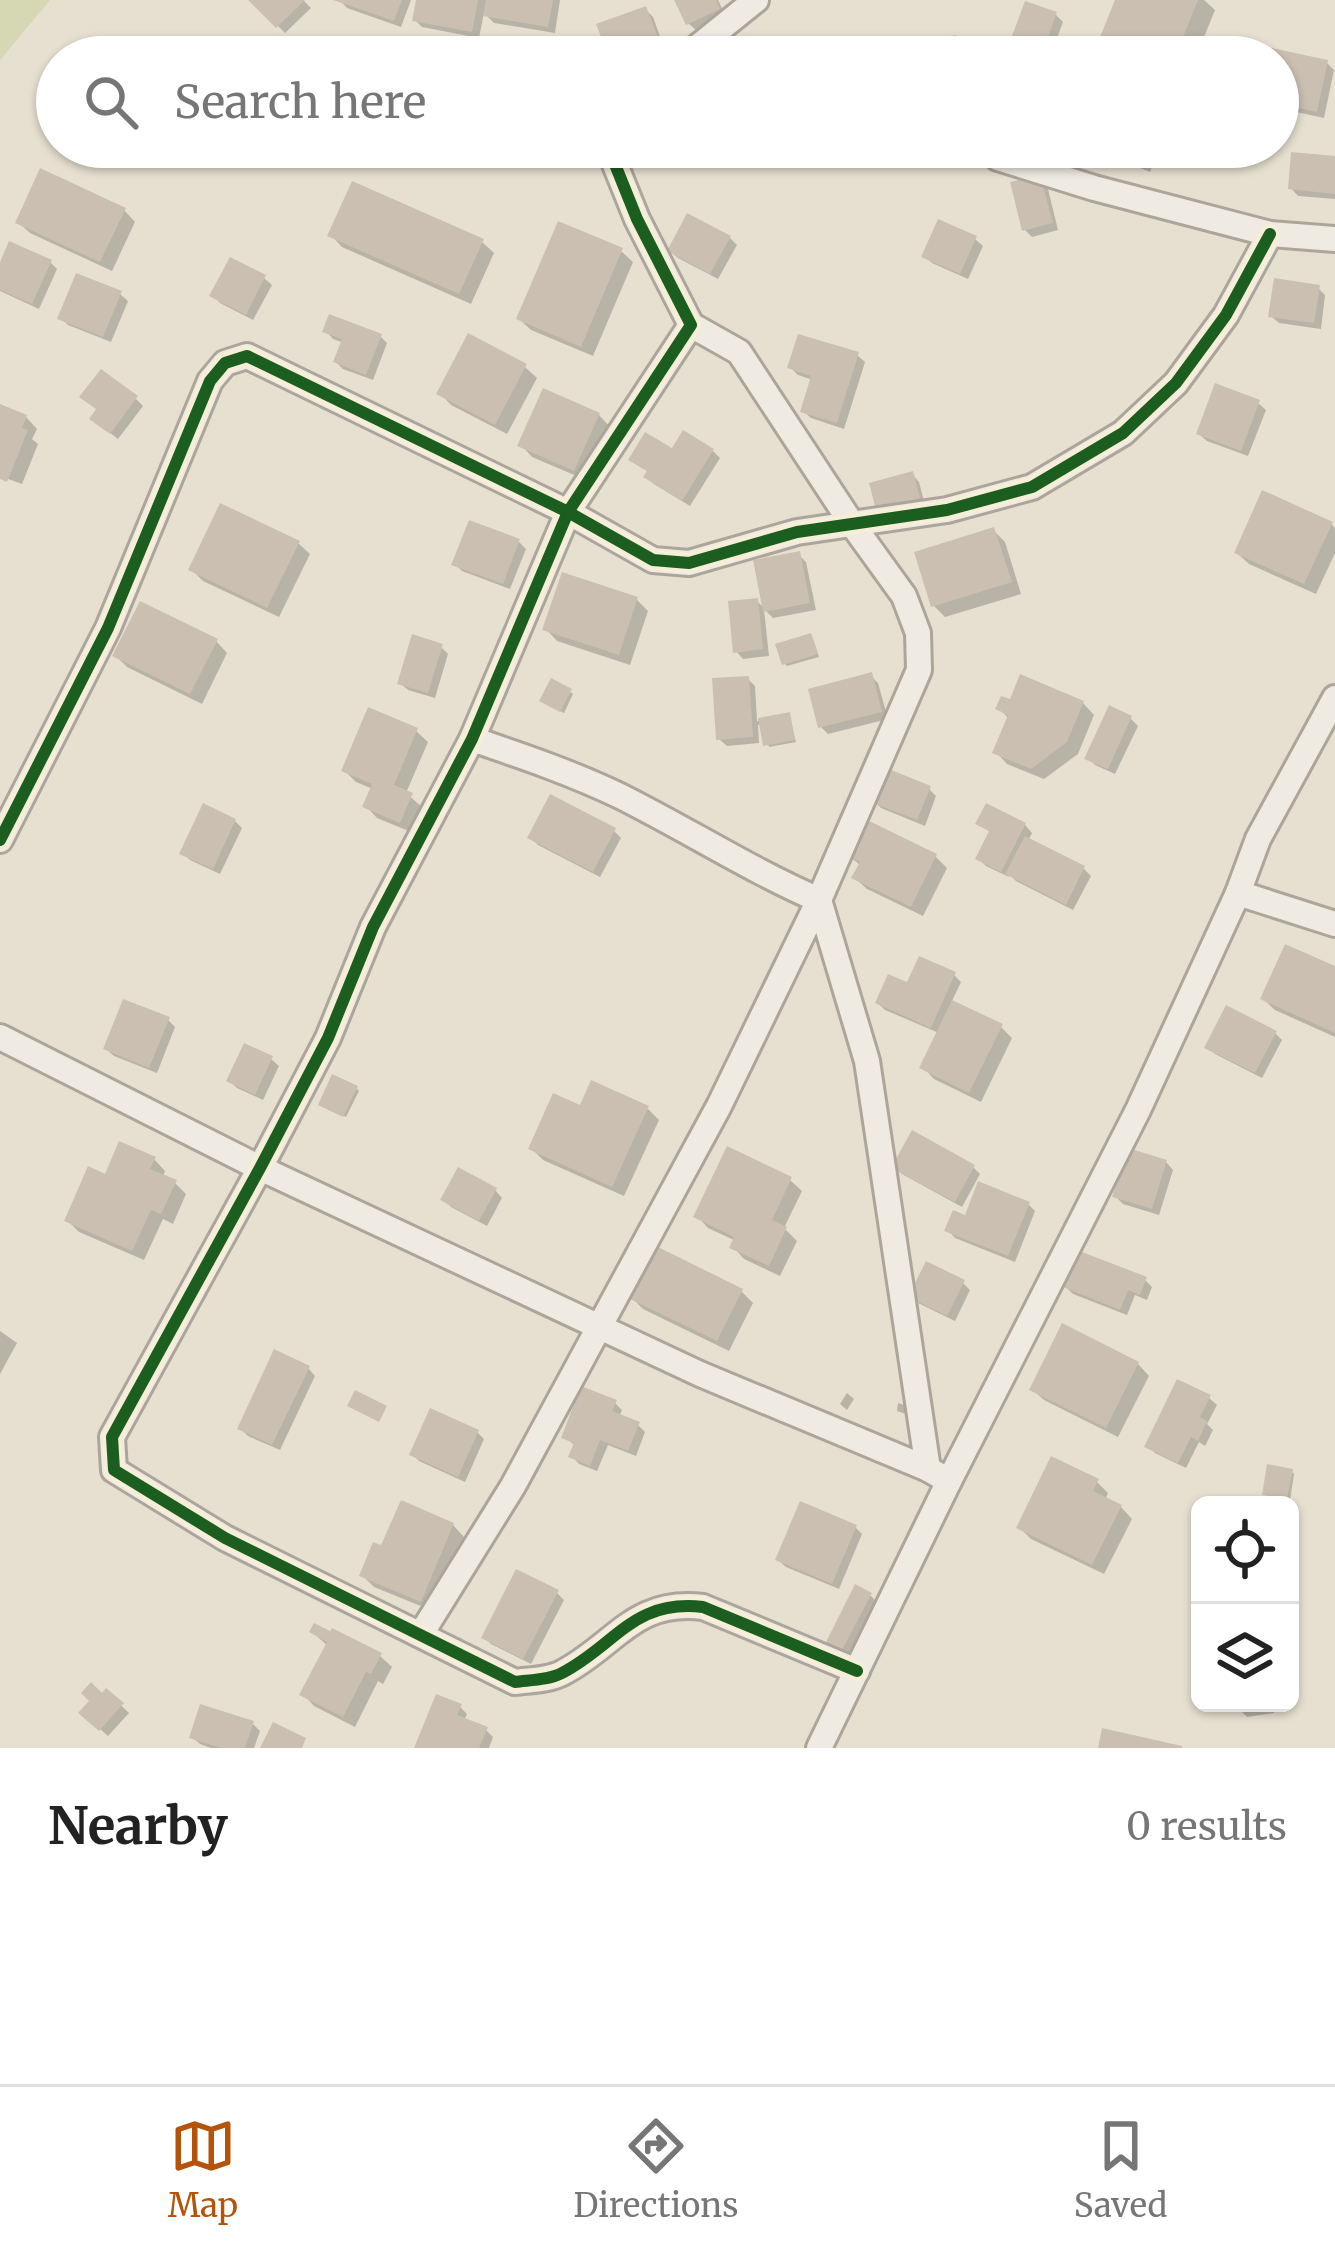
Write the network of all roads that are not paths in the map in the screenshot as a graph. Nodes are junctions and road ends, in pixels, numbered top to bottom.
1 (756, 0) edge
2 (711, 36) edge
3 (616, 168) edge
4 (1030, 168) edge
5 (1270, 234) junction
6 (1335, 238) edge
7 (691, 325) junction
8 (568, 512) junction
9 (852, 524) junction
10 (1335, 698) edge
11 (472, 739) junction
12 (0, 840) edge
13 (1238, 893) junction
14 (819, 900) junction
15 (1335, 923) edge
16 (0, 1037) edge
17 (260, 1168) junction
18 (601, 1326) junction
19 (939, 1475) junction
20 (421, 1634) junction
21 (857, 1671) junction
22 (820, 1748) edge

1 - 2 street
3 - 7 street
4 - 5 street
5 - 6 street
5 - 9 street
7 - 8 street
7 - 9 street
8 - 9 street
8 - 11 street
8 - 12 street
9 - 14 street
10 - 13 street
11 - 14 street
11 - 17 street
13 - 15 street
13 - 19 street
14 - 18 street
14 - 19 street
16 - 17 street
17 - 18 street
17 - 20 street
18 - 19 street
18 - 20 street
19 - 21 street
20 - 21 street
21 - 22 street

